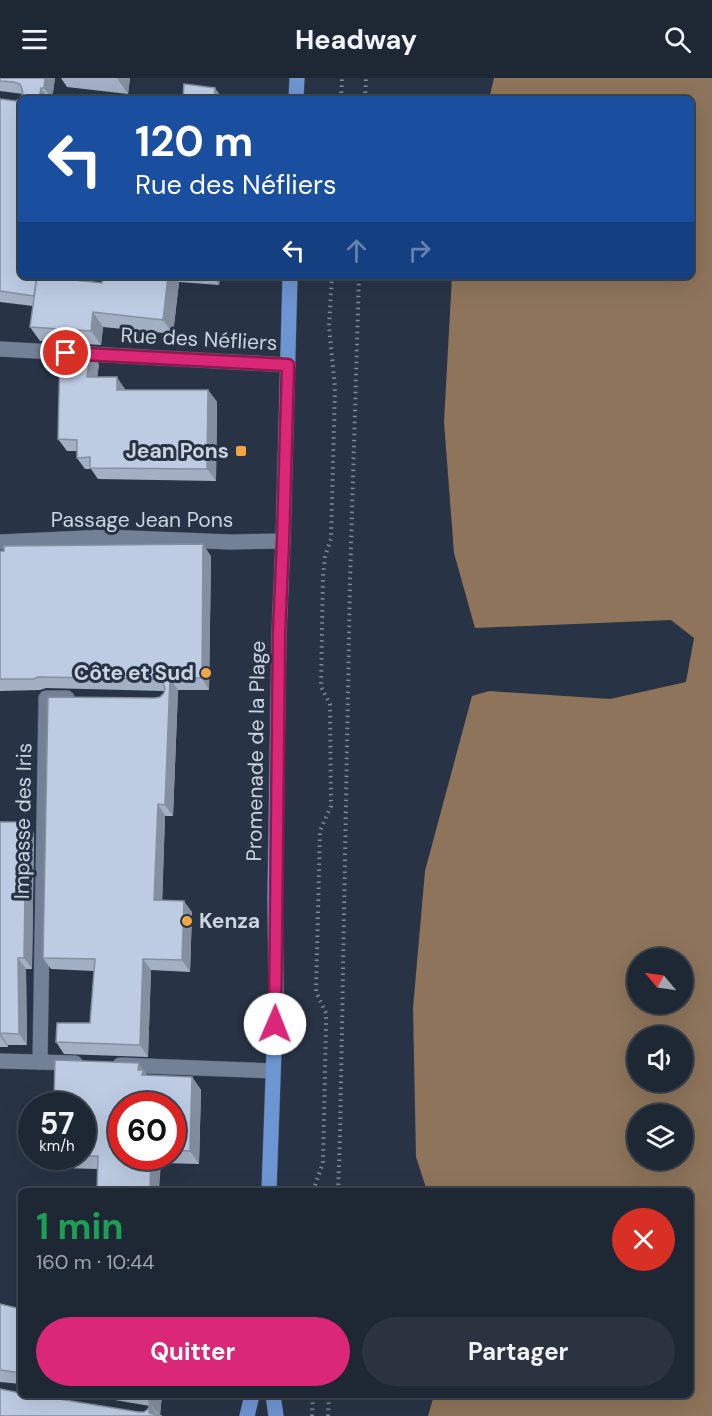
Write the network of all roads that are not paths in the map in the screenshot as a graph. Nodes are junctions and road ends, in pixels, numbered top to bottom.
1 (297, 78) edge
2 (296, 96) edge
3 (290, 279) edge
4 (0, 349) edge
5 (288, 365) junction
6 (283, 541) junction
7 (0, 542) edge
8 (81, 699) edge
9 (0, 1061) edge
10 (40, 1062) junction
11 (86, 1064) edge
12 (110, 1065) edge
13 (273, 1071) junction
14 (269, 1188) edge
15 (251, 1398) edge
16 (273, 1398) edge
17 (247, 1416) edge
18 (276, 1416) edge

1 - 2 main road
3 - 5 main road, Promenade de la Plage
4 - 5 street, Rue des Néfliers
5 - 6 main road, Promenade de la Plage
6 - 7 street, Passage Jean Pons
6 - 13 main road, Promenade de la Plage
8 - 10 street, Impasse des Iris
9 - 10 street
10 - 11 street
12 - 13 street
13 - 14 main road, Promenade de la Plage
15 - 17 main road
16 - 18 main road

